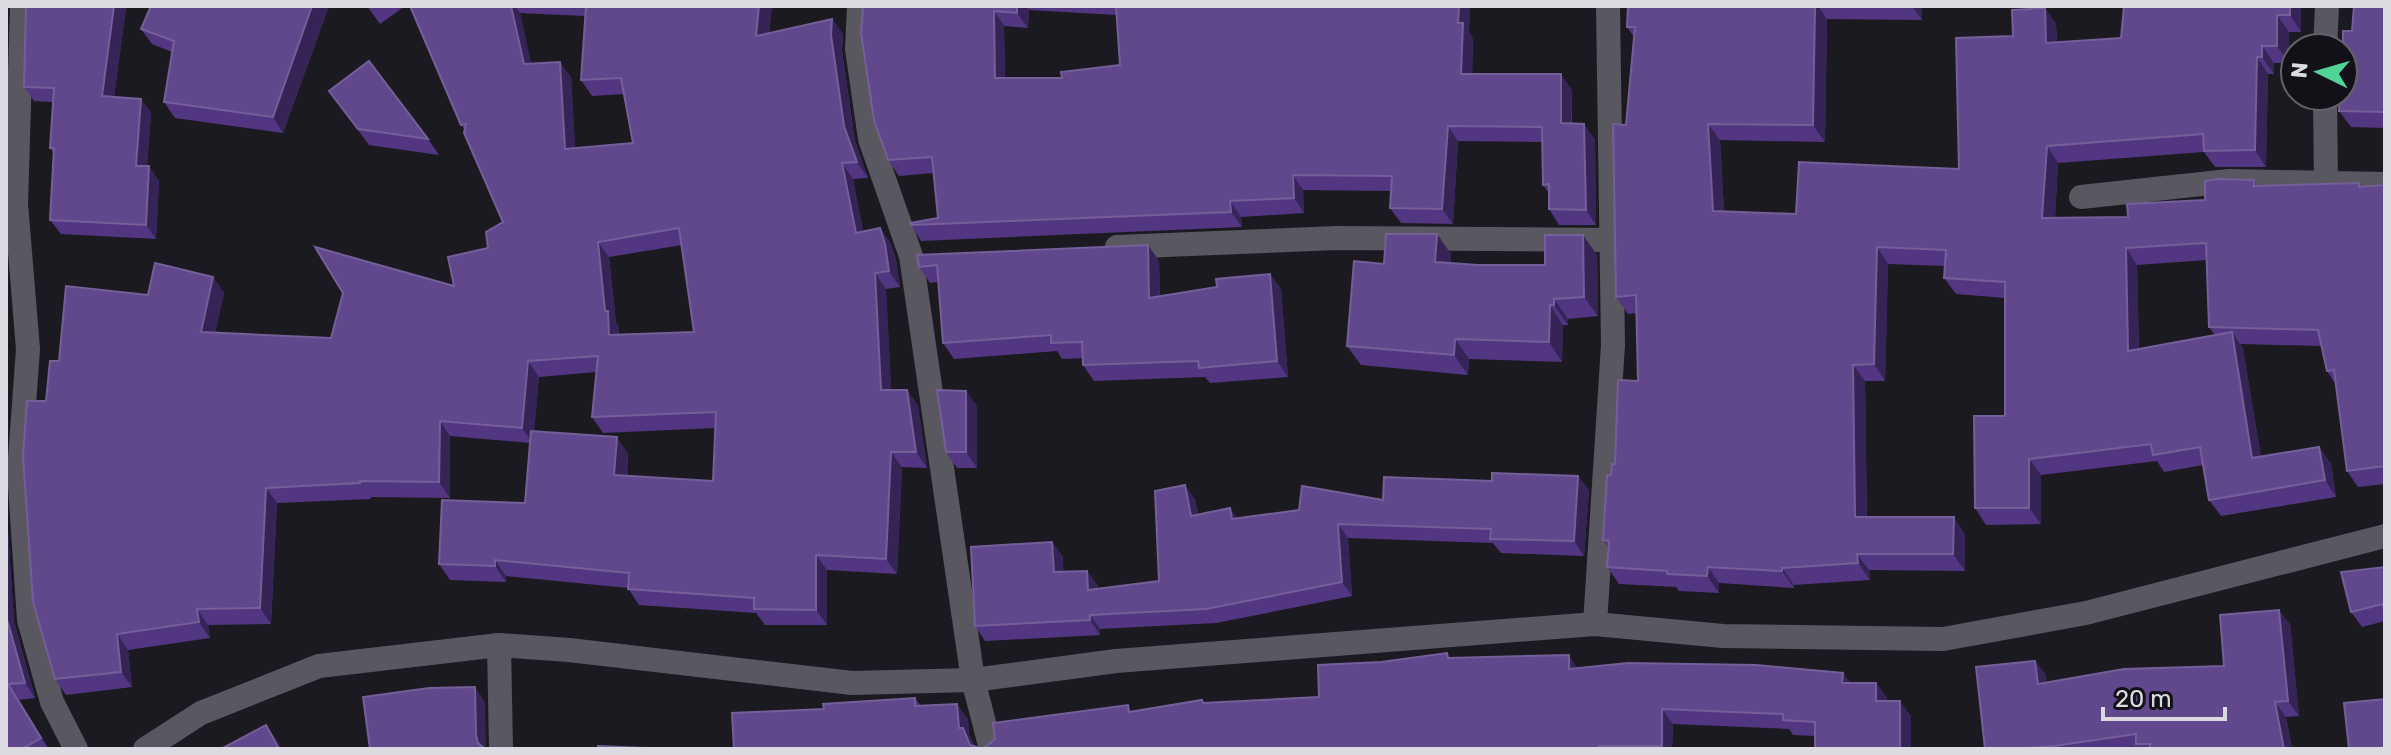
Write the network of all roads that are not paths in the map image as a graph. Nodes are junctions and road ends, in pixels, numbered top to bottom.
1 (22, 6) edge
2 (859, 6) edge
3 (1608, 6) edge
4 (2327, 6) edge
5 (2326, 32) edge
6 (2325, 112) edge
7 (2326, 183) junction
8 (2385, 184) edge
9 (2081, 197) dead end
10 (1612, 240) junction
11 (1094, 248) edge
12 (941, 254) edge
13 (911, 256) junction
14 (2385, 536) edge
15 (1595, 624) junction
16 (499, 645) junction
17 (973, 680) junction
18 (76, 749) edge
19 (145, 749) edge
20 (501, 749) edge
21 (991, 749) edge

1 - 18 street
2 - 13 street
3 - 10 street
4 - 5 street
6 - 7 street
7 - 8 street
7 - 9 street
10 - 11 street
10 - 15 street
12 - 13 street
13 - 17 street
14 - 15 street
15 - 17 street
16 - 17 street
16 - 19 street
16 - 20 street
17 - 21 street

